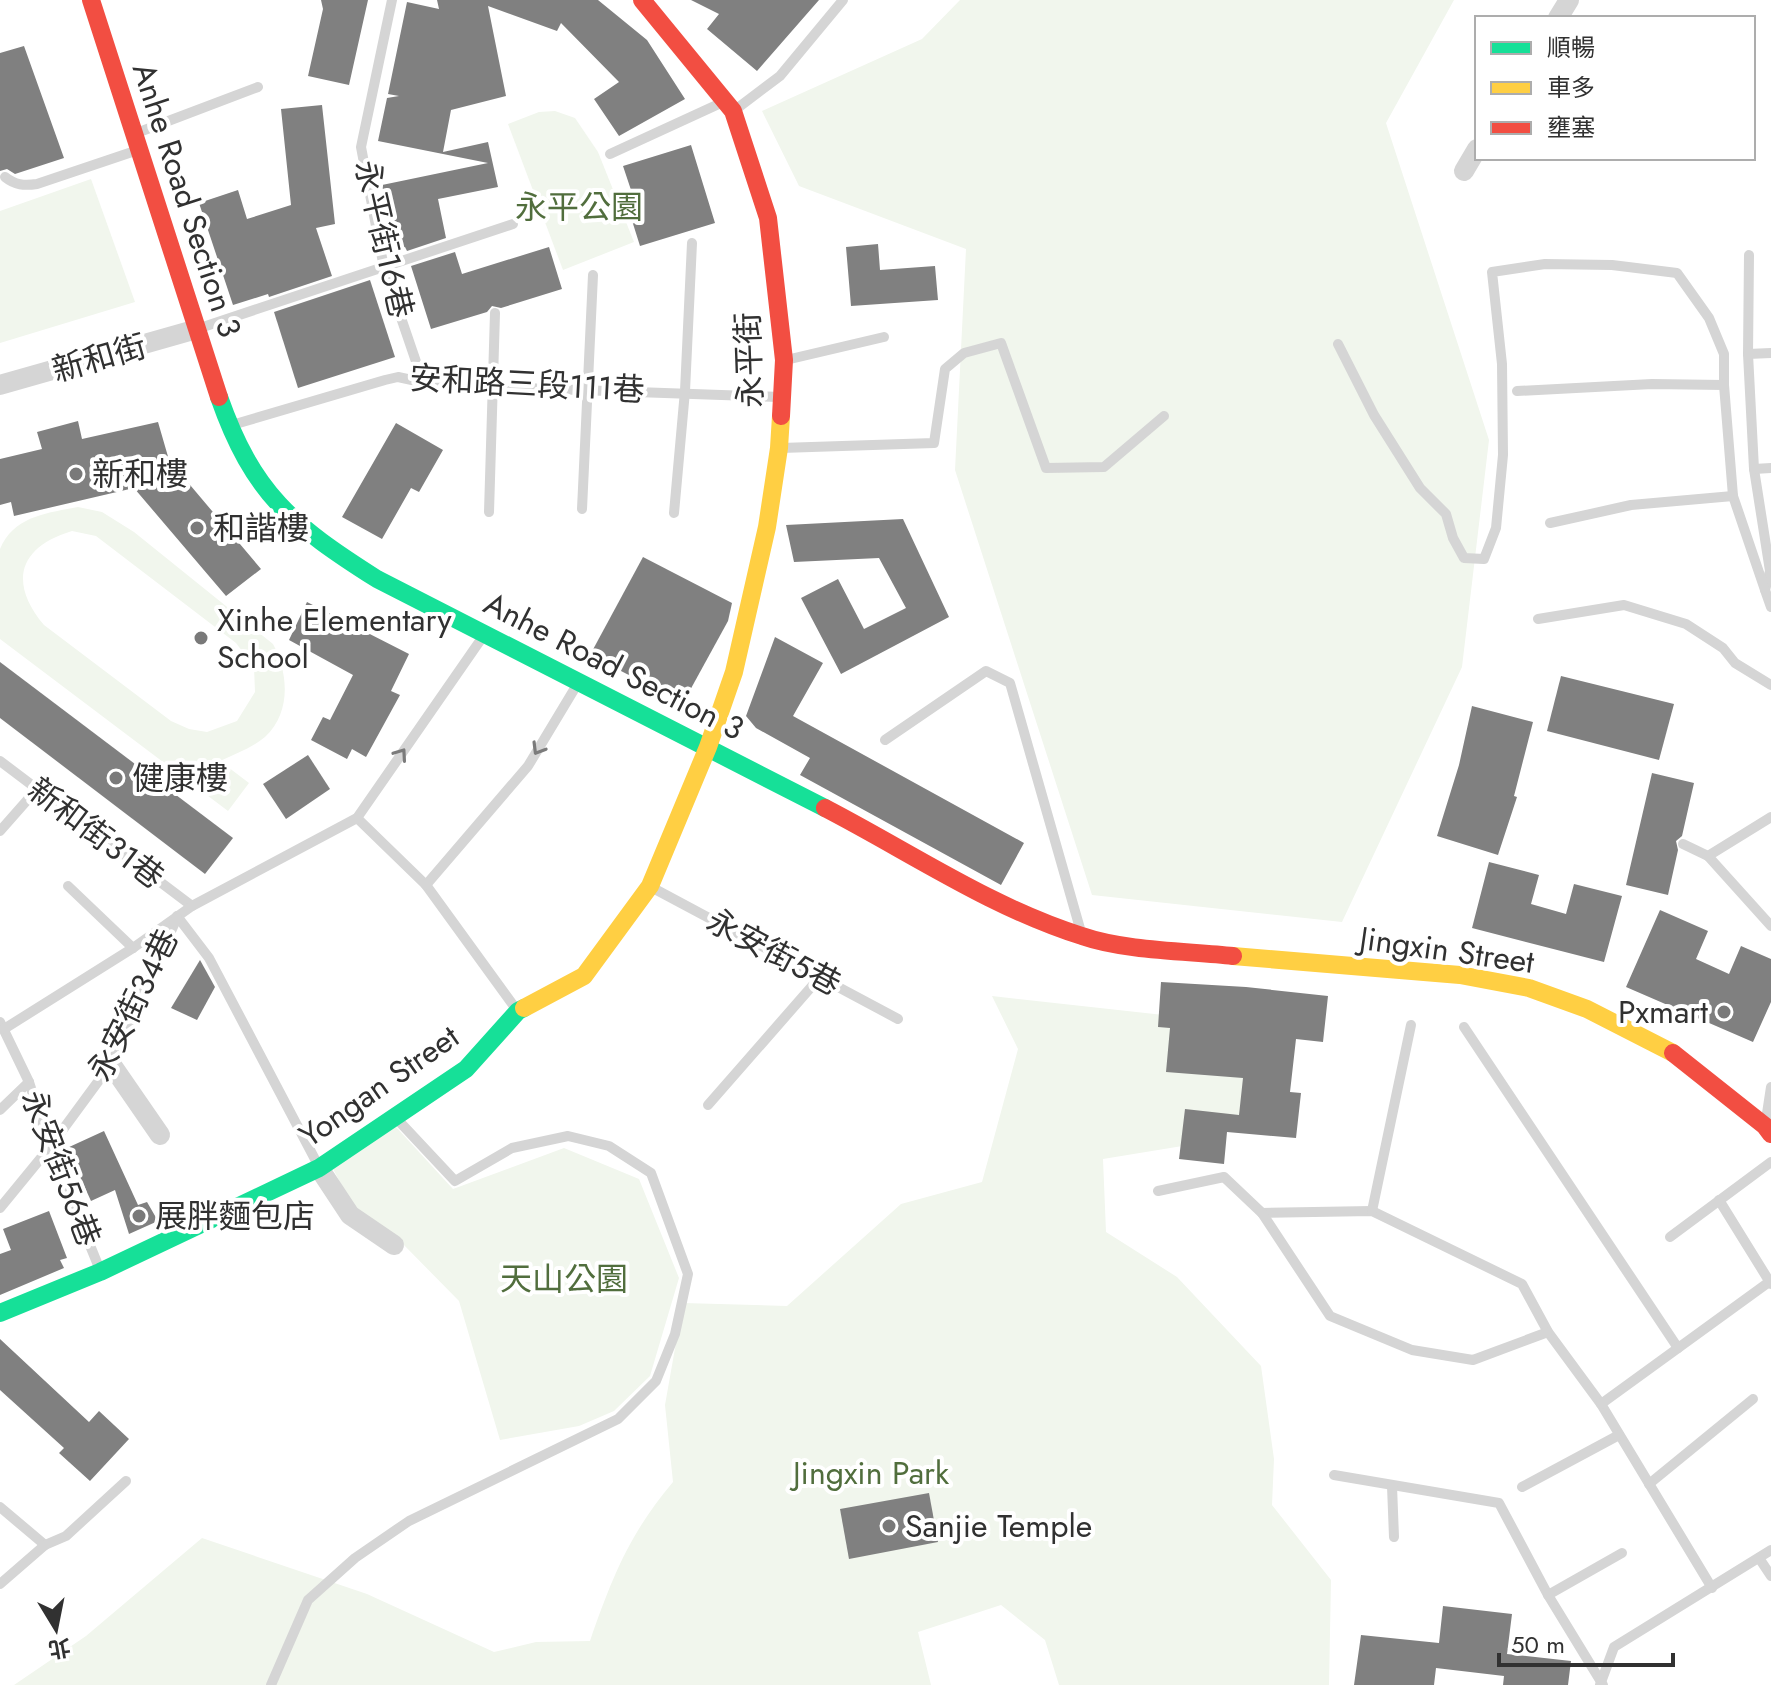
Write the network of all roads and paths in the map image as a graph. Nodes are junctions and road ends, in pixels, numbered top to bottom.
1 (91, 0) edge
2 (392, 0) edge
3 (642, 0) edge
4 (843, 0) edge
5 (258, 87) dead end
6 (728, 107) junction
7 (135, 143) junction
8 (1475, 152) edge
9 (610, 154) dead end
10 (1464, 171) dead end
11 (5, 177) dead end
12 (513, 224) dead end
13 (692, 243) dead end
14 (1749, 255) dead end
15 (384, 268) junction
16 (593, 275) dead end
17 (495, 313) dead end
18 (197, 329) junction
19 (884, 337) dead end
20 (1338, 344) dead end
21 (1771, 353) edge
22 (1748, 354) junction
23 (784, 360) junction
24 (423, 382) junction
25 (0, 385) edge
26 (1724, 385) junction
27 (493, 386) junction
28 (586, 388) junction
29 (685, 391) junction
30 (1517, 391) dead end
31 (783, 397) junction
32 (1164, 416) dead end
33 (230, 425) junction
34 (779, 448) junction
35 (1771, 468) edge
36 (1754, 469) junction
37 (1733, 496) junction
38 (582, 509) dead end
39 (489, 512) dead end
40 (674, 513) dead end
41 (1550, 523) dead end
42 (1771, 571) edge
43 (1765, 590) junction
44 (1771, 607) edge
45 (1538, 619) dead end
46 (485, 634) junction
47 (579, 682) junction
48 (1771, 685) edge
49 (885, 740) dead end
50 (708, 747) junction
51 (0, 761) edge
52 (37, 789) junction
53 (1771, 817) edge
54 (357, 818) junction
55 (0, 831) edge
56 (1683, 844) dead end
57 (1708, 856) junction
58 (426, 885) junction
59 (68, 886) dead end
60 (650, 886) junction
61 (192, 906) junction
62 (177, 916) junction
63 (1771, 926) edge
64 (1083, 937) junction
65 (1120, 944) joint
66 (133, 948) junction
67 (820, 977) junction
68 (518, 1011) junction
69 (898, 1019) dead end
70 (1411, 1025) dead end
71 (2, 1026) edge
72 (1464, 1027) dead end
73 (111, 1064) junction
74 (29, 1082) junction
75 (1771, 1087) edge
76 (708, 1105) dead end
77 (0, 1110) edge
78 (395, 1116) junction
79 (1768, 1130) edge
80 (160, 1135) dead end
81 (50, 1147) junction
82 (1771, 1162) edge
83 (319, 1168) junction
84 (1158, 1191) dead end
85 (1719, 1200) junction
86 (0, 1208) edge
87 (1372, 1211) junction
88 (1262, 1213) junction
89 (1670, 1237) dead end
90 (394, 1245) dead end
91 (100, 1272) junction
92 (1770, 1283) edge
93 (0, 1313) edge
94 (1548, 1332) junction
95 (1678, 1348) junction
96 (1753, 1399) dead end
97 (1601, 1404) junction
98 (1619, 1435) junction
99 (1334, 1475) dead end
100 (126, 1481) dead end
101 (1649, 1484) junction
102 (1392, 1486) junction
103 (1522, 1487) dead end
104 (0, 1507) edge
105 (1394, 1537) dead end
106 (45, 1545) junction
107 (1771, 1550) edge
108 (1622, 1553) dead end
109 (1759, 1558) junction
110 (1771, 1576) edge
111 (0, 1584) edge
112 (1712, 1588) junction
113 (1548, 1595) junction
114 (1602, 1684) edge
115 (271, 1685) edge

1 - 7 main road, Anhe Road Section 3
2 - 15 lane, 永平街16巷
3 - 6 main road, 永平街
4 - 6 lane
5 - 7 lane
6 - 9 lane
6 - 23 main road, 永平街
7 - 11 lane
7 - 18 main road, Anhe Road Section 3
8 - 10 street
12 - 15 lane
13 - 29 lane
14 - 22 lane
15 - 18 lane
15 - 24 lane, 永平街16巷
16 - 28 lane
17 - 27 lane
18 - 25 street, 新和街
18 - 33 main road, Anhe Road Section 3
19 - 23 lane
20 - 26 lane
21 - 22 lane
22 - 36 lane
23 - 31 main road, 永平街
24 - 27 lane, 安和路三段111巷
24 - 33 lane, 安和路三段111巷
26 - 30 lane
26 - 37 lane
27 - 28 lane, 安和路三段111巷
27 - 39 lane
28 - 29 lane, 安和路三段111巷
28 - 38 lane
29 - 31 lane, 安和路三段111巷
29 - 40 lane
31 - 34 main road, 永平街
32 - 34 lane
33 - 46 main road, Anhe Road Section 3
34 - 50 main road, 永平街
35 - 36 lane
36 - 42 lane
37 - 41 lane
37 - 43 lane
42 - 43 lane
43 - 44 lane
45 - 48 lane
46 - 47 main road, Anhe Road Section 3
54 -> 46 lane
47 - 50 main road, Anhe Road Section 3
47 -> 58 lane
49 - 64 lane
50 - 60 main road, Yongan Street
50 - 64 main road, Anhe Road Section 3
51 - 52 lane, 新和街31巷
52 - 55 lane
52 - 61 lane, 新和街31巷
53 - 57 lane
54 - 58 lane
54 - 61 lane
56 - 57 lane
57 - 63 lane
58 - 68 lane
59 - 66 lane
60 - 67 lane, 永安街5巷
60 - 68 main road, Yongan Street
61 - 62 lane
62 - 66 lane
62 - 73 lane, 永安街34巷
62 - 83 lane, 永安街34巷
64 - 65 main road, Anhe Road Section 3
65 - 79 main road, Jingxin Street
66 - 71 lane
67 - 69 lane, 永安街5巷
67 - 76 lane
68 - 78 main road, Yongan Street
70 - 87 lane
71 - 74 lane, 永安街56巷
72 - 95 lane
73 - 80 street
73 - 81 lane, 永安街34巷
74 - 77 lane
74 - 81 lane, 永安街56巷
75 - 79 lane
78 - 83 main road, Yongan Street
78 - 115 lane
81 - 86 lane, 永安街34巷
81 - 91 lane, 永安街56巷
82 - 85 lane
83 - 90 street
83 - 91 main road, Yongan Street
84 - 88 lane
85 - 89 lane
85 - 92 lane
87 - 88 lane
87 - 94 lane
88 - 94 lane
91 - 93 main road, Yongan Street
92 - 95 lane
94 - 97 lane
95 - 97 lane
96 - 101 lane
97 - 98 lane
98 - 101 lane
98 - 103 lane
99 - 102 lane
100 - 106 lane
101 - 112 lane
102 - 105 lane
102 - 113 lane
104 - 106 lane
106 - 111 lane
107 - 109 lane
108 - 113 lane
109 - 110 lane
109 - 112 lane
112 - 114 lane
113 - 114 lane

